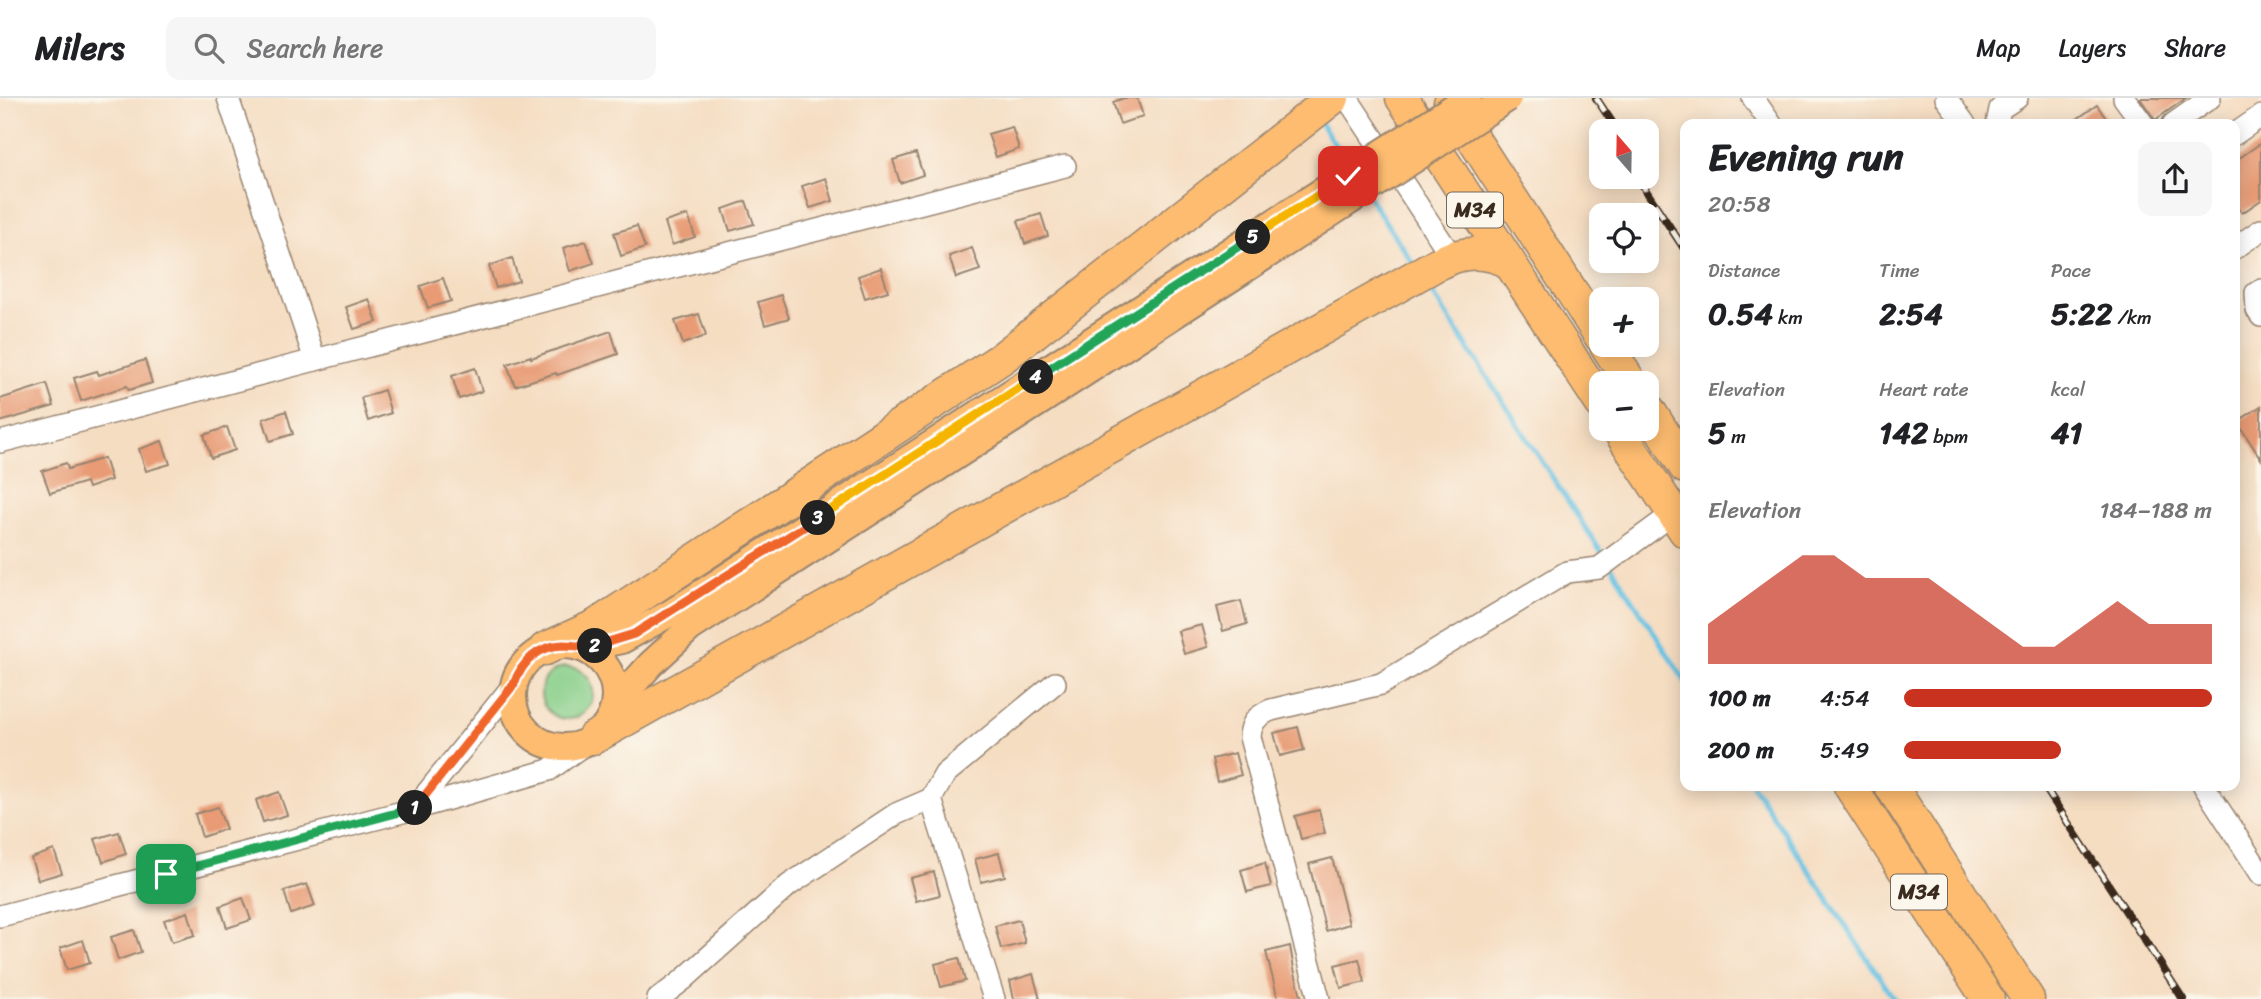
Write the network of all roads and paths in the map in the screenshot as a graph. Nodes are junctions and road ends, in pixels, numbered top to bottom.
1 (228, 98) edge
2 (1332, 98) edge
3 (1347, 98) edge
4 (1402, 98) edge
5 (1446, 98) edge
6 (1468, 98) edge
7 (1508, 98) edge
8 (1753, 98) edge
9 (1946, 98) edge
10 (2124, 98) edge
11 (2210, 98) edge
12 (2261, 116) edge
13 (1768, 119) edge
14 (1961, 119) edge
15 (2139, 119) edge
16 (2180, 119) edge
17 (2240, 131) edge
18 (1065, 166) dead end
19 (1293, 224) junction
20 (2261, 230) edge
21 (2240, 245) edge
22 (1446, 260) junction
23 (1509, 262) junction
24 (2261, 290) edge
25 (2261, 316) edge
26 (1589, 318) edge
27 (315, 360) junction
28 (1589, 385) edge
29 (1659, 427) edge
30 (1626, 441) edge
31 (0, 442) edge
32 (1680, 459) edge
33 (1679, 522) edge
34 (583, 648) junction
35 (545, 649) junction
36 (1055, 683) dead end
37 (514, 684) junction
38 (615, 704) junction
39 (593, 738) junction
40 (1853, 791) edge
41 (1894, 791) edge
42 (2207, 791) edge
43 (931, 799) junction
44 (414, 809) junction
45 (2261, 874) edge
46 (0, 916) edge
47 (686, 989) edge
48 (658, 999) edge
49 (994, 999) edge
50 (1319, 999) edge
51 (1988, 999) edge
52 (2028, 999) edge

1 - 27 street
2 - 35 highway
3 - 22 street
4 - 23 highway, M34
5 - 26 highway, M34
6 - 19 main road, bridge
7 - 19 main road, bridge
8 - 13 street
9 - 14 street
10 - 15 street
11 - 16 street
12 - 17 street
18 - 27 street
19 - 34 main road
19 - 38 main road
20 - 21 street
22 - 23 highway
22 - 39 highway
23 - 28 highway, M34
24 - 25 street
27 - 31 street
29 - 32 highway
30 - 33 highway
33 - 50 street
34 - 35 main road
34 - 38 main road
35 - 37 main road
36 - 43 street
37 - 39 main road
37 - 44 street
38 - 39 main road
39 - 44 street
40 - 51 highway, M34
41 - 52 highway, M34
42 - 45 street
43 - 47 street
43 - 49 street
44 - 46 street
47 - 48 street

